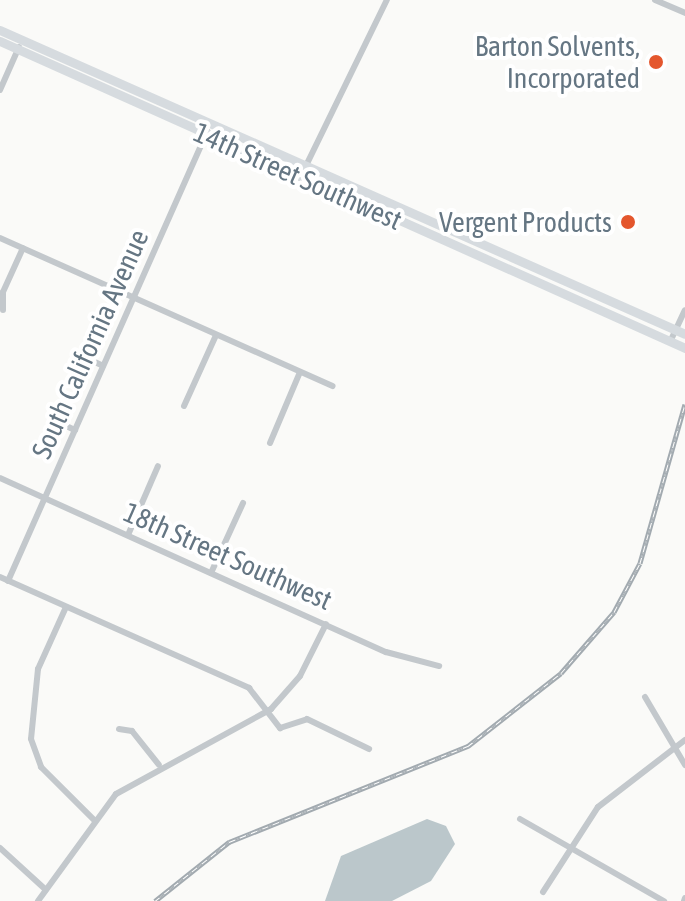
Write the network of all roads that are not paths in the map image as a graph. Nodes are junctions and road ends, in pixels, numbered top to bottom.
1 (387, 0) edge
2 (655, 0) edge
3 (685, 13) edge
4 (0, 30) edge
5 (0, 41) edge
6 (20, 45) junction
7 (0, 90) edge
8 (210, 124) junction
9 (206, 135) junction
10 (306, 166) junction
11 (300, 178) junction
12 (0, 238) edge
13 (23, 248) junction
14 (134, 298) junction
15 (3, 310) dead end
16 (685, 310) edge
17 (680, 332) edge
18 (216, 335) junction
19 (670, 342) junction
20 (685, 348) edge
21 (82, 356) dead end
22 (103, 366) junction
23 (300, 372) junction
24 (333, 386) dead end
25 (184, 406) dead end
26 (50, 418) dead end
27 (75, 430) junction
28 (270, 443) dead end
29 (158, 466) dead end
30 (0, 478) edge
31 (45, 498) junction
32 (243, 503) dead end
33 (128, 535) junction
34 (211, 573) junction
35 (0, 577) edge
36 (8, 581) junction
37 (66, 607) junction
38 (326, 624) junction
39 (439, 666) dead end
40 (645, 697) dead end
41 (271, 709) junction
42 (119, 729) dead end
43 (685, 740) edge
44 (673, 746) junction
45 (369, 749) dead end
46 (159, 765) junction
47 (685, 765) edge
48 (520, 819) dead end
49 (95, 821) junction
50 (0, 848) edge
51 (566, 849) junction
52 (46, 890) junction
53 (543, 892) dead end
54 (38, 901) edge
55 (664, 901) edge

1 - 10 street
2 - 3 street
4 - 6 main road, 14th Street Southwest
5 - 6 main road, 14th Street Southwest
6 - 7 street
6 - 8 main road, 14th Street Southwest
6 - 9 main road, 14th Street Southwest
8 - 9 street, South California Avenue
8 - 10 main road, 14th Street Southwest
9 - 11 main road, 14th Street Southwest
9 - 14 street, South California Avenue
10 - 11 street
10 - 17 main road, 14th Street Southwest
11 - 19 main road, 14th Street Southwest
12 - 13 street
13 - 14 street
13 - 15 street
14 - 18 street
14 - 22 street, South California Avenue
16 - 17 street
17 - 19 street
18 - 23 street
18 - 25 street
19 - 20 main road, 14th Street Southwest
21 - 22 street
22 - 27 street, South California Avenue
23 - 24 street
23 - 28 street
26 - 27 street
27 - 31 street, South California Avenue
29 - 33 street
30 - 31 street, 18th Street Southwest
31 - 33 street, 18th Street Southwest
31 - 36 street, South California Avenue
32 - 34 street
33 - 34 street, 18th Street Southwest
34 - 38 street, 18th Street Southwest
35 - 36 street
36 - 37 street
37 - 41 street
37 - 49 street
38 - 39 street, 18th Street Southwest
38 - 41 street
40 - 44 street
41 - 45 street
41 - 46 street
42 - 46 street
43 - 44 street
44 - 47 street
44 - 51 street
46 - 49 street
48 - 51 street
49 - 52 street
50 - 52 street
51 - 53 street
51 - 55 street
52 - 54 street

